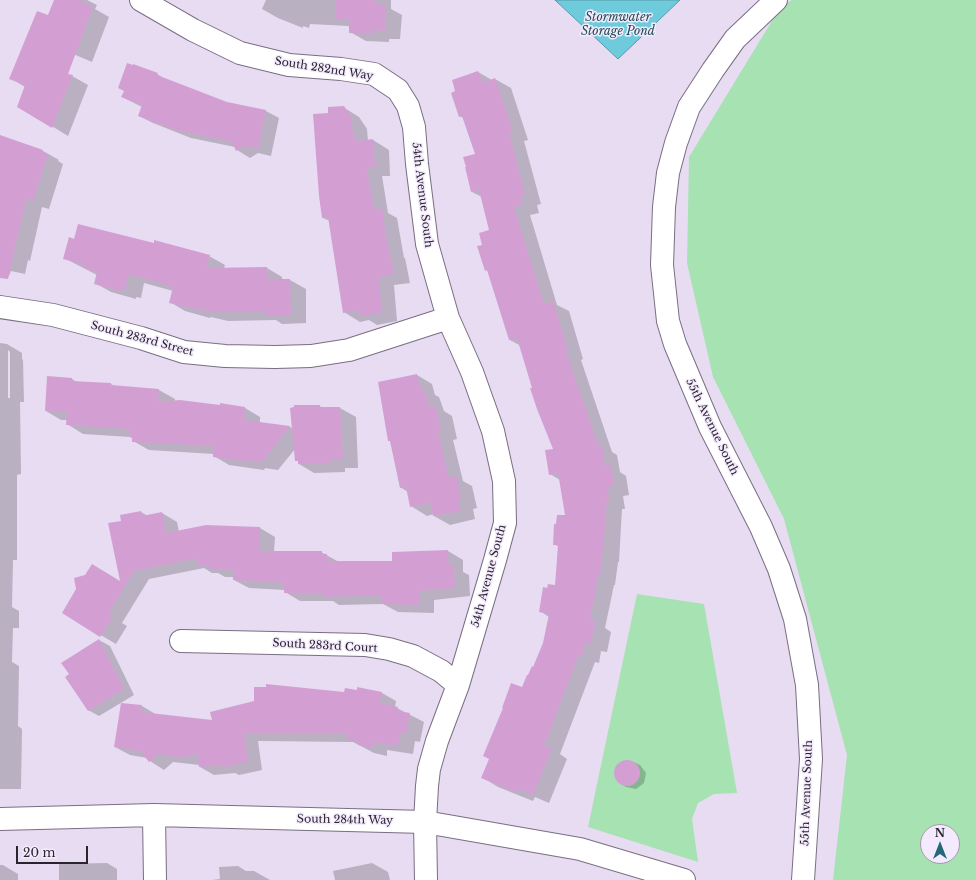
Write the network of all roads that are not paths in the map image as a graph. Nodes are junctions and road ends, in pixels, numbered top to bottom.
1 (141, 0) edge
2 (776, 0) edge
3 (398, 90) joint
4 (0, 307) edge
5 (448, 318) junction
6 (181, 641) dead end
7 (458, 685) junction
8 (154, 815) junction
9 (0, 819) edge
10 (425, 822) junction
11 (156, 880) edge
12 (426, 880) edge
13 (684, 880) edge
14 (803, 880) edge

1 - 3 street, South 282nd Way
2 - 14 street, 55th Avenue South
3 - 5 street, 54th Avenue South
4 - 5 street, South 283rd Street
5 - 7 street, 54th Avenue South
6 - 7 street, South 283rd Court
7 - 10 street, 54th Avenue South
8 - 9 street, South 284th Way
8 - 10 street, South 284th Way
8 - 11 street
10 - 12 street, 54th Avenue South
10 - 13 street, South 284th Way

